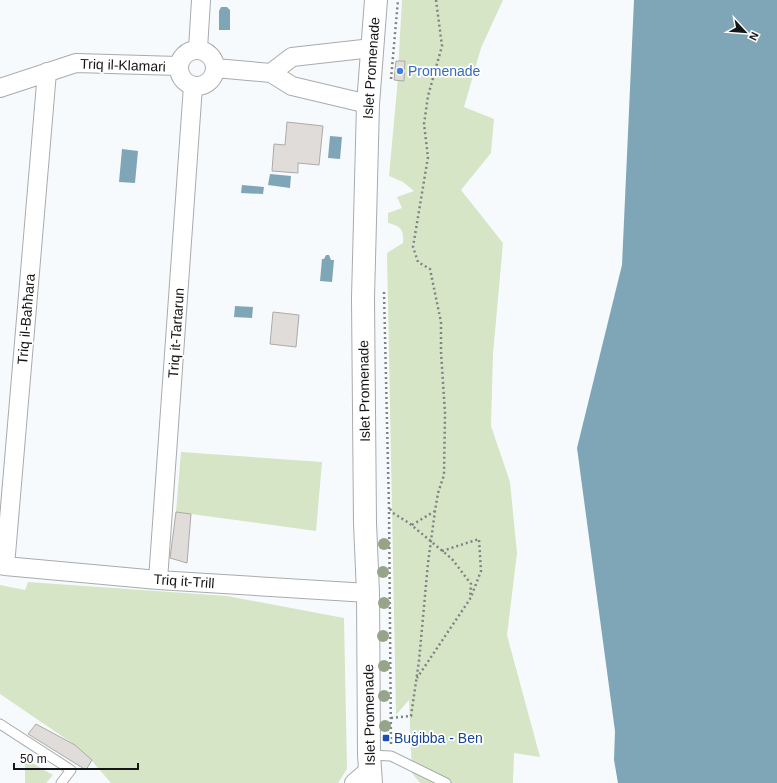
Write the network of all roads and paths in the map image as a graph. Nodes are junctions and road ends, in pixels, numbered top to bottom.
1 (201, 0) edge
2 (376, 0) edge
3 (398, 0) edge
4 (436, 0) edge
5 (372, 48) junction
6 (198, 49) junction
7 (178, 66) junction
8 (215, 68) junction
9 (47, 72) junction
10 (271, 73) junction
11 (390, 85) dead end
12 (193, 86) junction
13 (0, 88) edge
14 (368, 104) junction
15 (384, 289) dead end
16 (389, 509) junction
17 (435, 511) junction
18 (412, 525) junction
19 (431, 542) junction
20 (441, 551) junction
21 (2, 566) edge
22 (158, 580) junction
23 (368, 593) junction
24 (470, 599) junction
25 (416, 680) junction
26 (391, 718) junction
27 (0, 724) edge
28 (391, 756) junction
29 (366, 773) edge
30 (61, 783) edge
31 (446, 783) edge

1 - 6 street
2 - 5 street, Islet Promenade
3 - 11 path
4 - 17 path
5 - 10 street
5 - 14 street, Islet Promenade
6 - 7 street
6 - 8 street
7 - 9 street, Triq il-Klamari
7 - 12 street
8 - 10 street
8 - 12 street
9 - 13 street, Triq il-Klamari
9 - 21 street, Triq il-Baħħara
10 - 14 street
12 - 22 street, Triq it-Tartarun
14 - 23 street, Islet Promenade
15 - 16 path
16 - 18 path
16 - 26 path
17 - 18 path
17 - 19 path
18 - 19 path
19 - 20 path
19 - 25 path
20 - 24 path
20 - 24 path
21 - 22 street, Triq it-Trill
22 - 23 street, Triq it-Trill
23 - 29 street, Islet Promenade
24 - 25 path
25 - 26 path
26 - 28 path
27 - 30 lane
28 - 29 lane
28 - 31 lane

